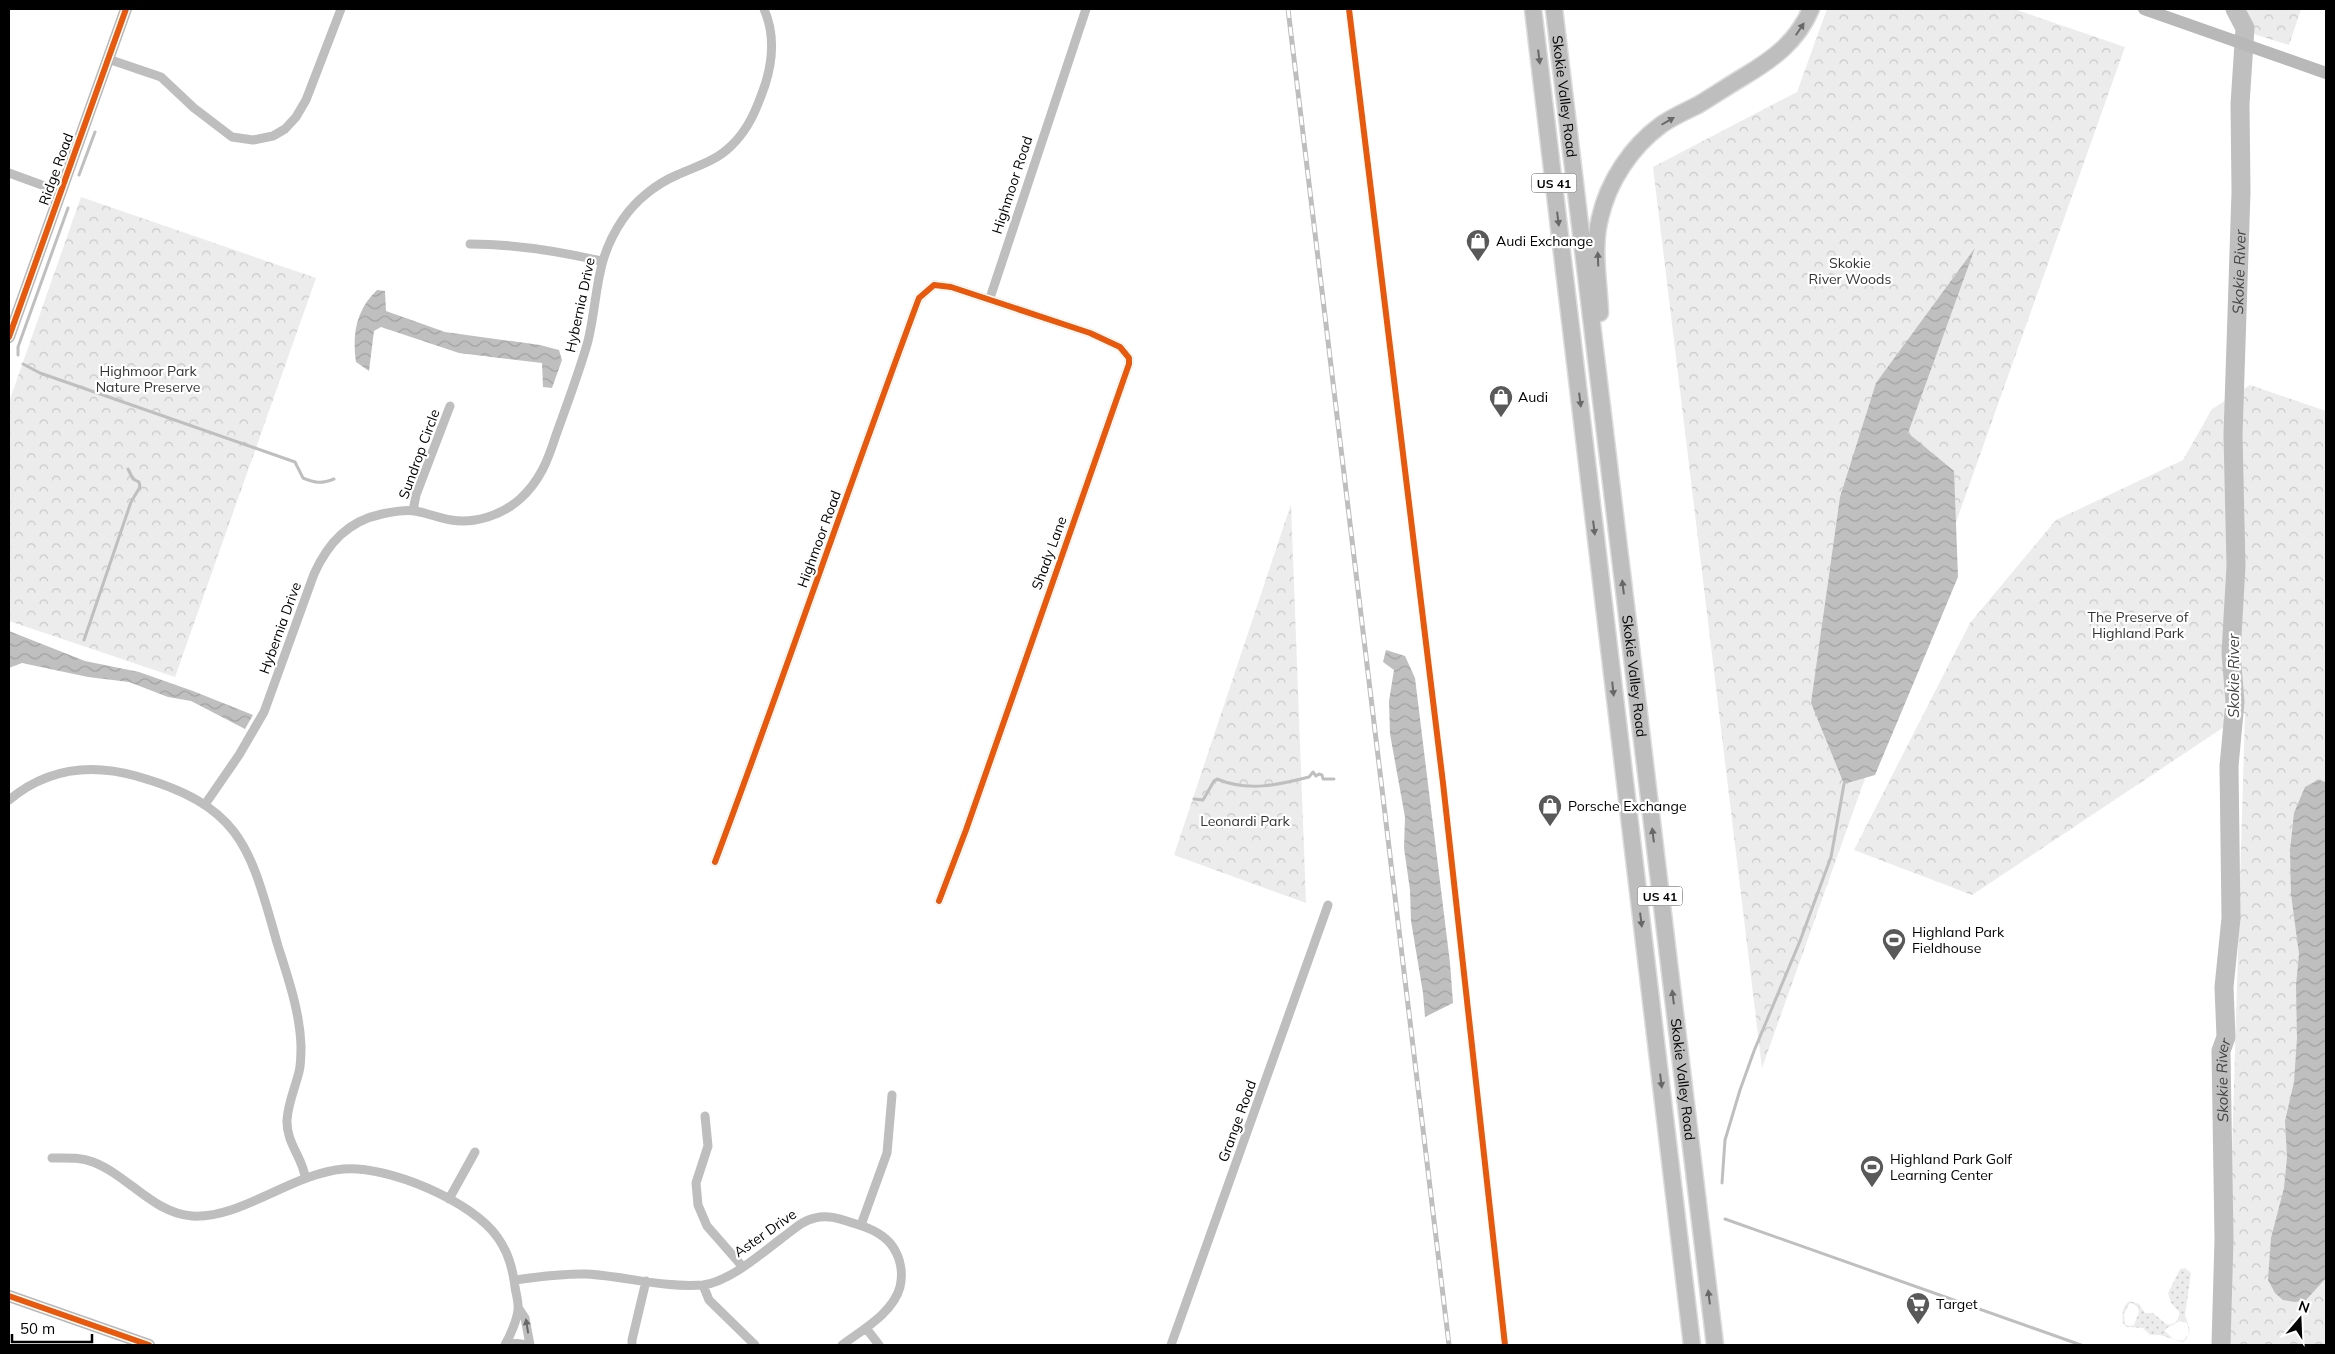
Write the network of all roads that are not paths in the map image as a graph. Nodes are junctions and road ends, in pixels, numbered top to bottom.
1 (126, 9) edge
2 (341, 9) edge
3 (764, 9) edge
4 (1086, 9) edge
5 (1533, 9) edge
6 (1554, 9) edge
7 (1811, 9) edge
8 (2144, 9) edge
9 (108, 59) junction
10 (2326, 73) edge
11 (9, 173) edge
12 (61, 192) junction
13 (470, 244) dead end
14 (601, 261) junction
15 (990, 298) junction
16 (9, 337) edge
17 (450, 406) dead end
18 (1606, 448) junction
19 (413, 511) junction
20 (9, 800) edge
21 (206, 803) junction
22 (715, 862) dead end
23 (939, 901) dead end
24 (1328, 905) dead end
25 (892, 1095) dead end
26 (705, 1116) dead end
27 (475, 1152) dead end
28 (52, 1158) dead end
29 (305, 1177) junction
30 (449, 1199) junction
31 (861, 1225) junction
32 (742, 1266) junction
33 (514, 1280) junction
34 (646, 1281) junction
35 (703, 1285) junction
36 (9, 1296) edge
37 (519, 1309) junction
38 (866, 1328) junction
39 (506, 1344) edge
40 (149, 1345) edge
41 (528, 1345) edge
42 (632, 1345) edge
43 (755, 1345) edge
44 (842, 1345) edge
45 (879, 1345) edge
46 (1171, 1345) edge
47 (1692, 1345) edge
48 (1715, 1345) edge

1 - 9 street, Ridge Road
2 - 9 street
3 - 14 street, Hybernia Drive
4 - 15 street, Highmoor Road
5 -> 47 highway, Skokie Valley Road / US 41
6 - 18 highway, Skokie Valley Road / US 41
18 -> 7 highway
8 - 10 street
9 - 12 street, Ridge Road
11 - 12 street
12 - 16 street, Ridge Road
13 - 14 street
14 - 19 street, Hybernia Drive
15 - 22 street, Highmoor Road
15 - 23 street, Shady Lane
17 - 19 street, Sundrop Circle
48 -> 18 highway, Skokie Valley Road / US 41
19 - 21 street, Hybernia Drive
20 - 21 street
21 - 29 street
24 - 46 street, Grange Road
25 - 31 street
26 - 32 street
27 - 30 street
28 - 29 street
29 - 30 street
30 - 33 street
31 - 32 street, Aster Drive
31 - 38 street, Aster Drive
32 - 35 street, Aster Drive
33 - 34 street, Aster Drive
33 - 37 street
34 - 35 street, Aster Drive
34 - 42 street
35 - 43 street
36 - 40 street
37 - 39 street
41 -> 37 street
38 - 44 street, Aster Drive
38 - 45 street
39 - 41 street

